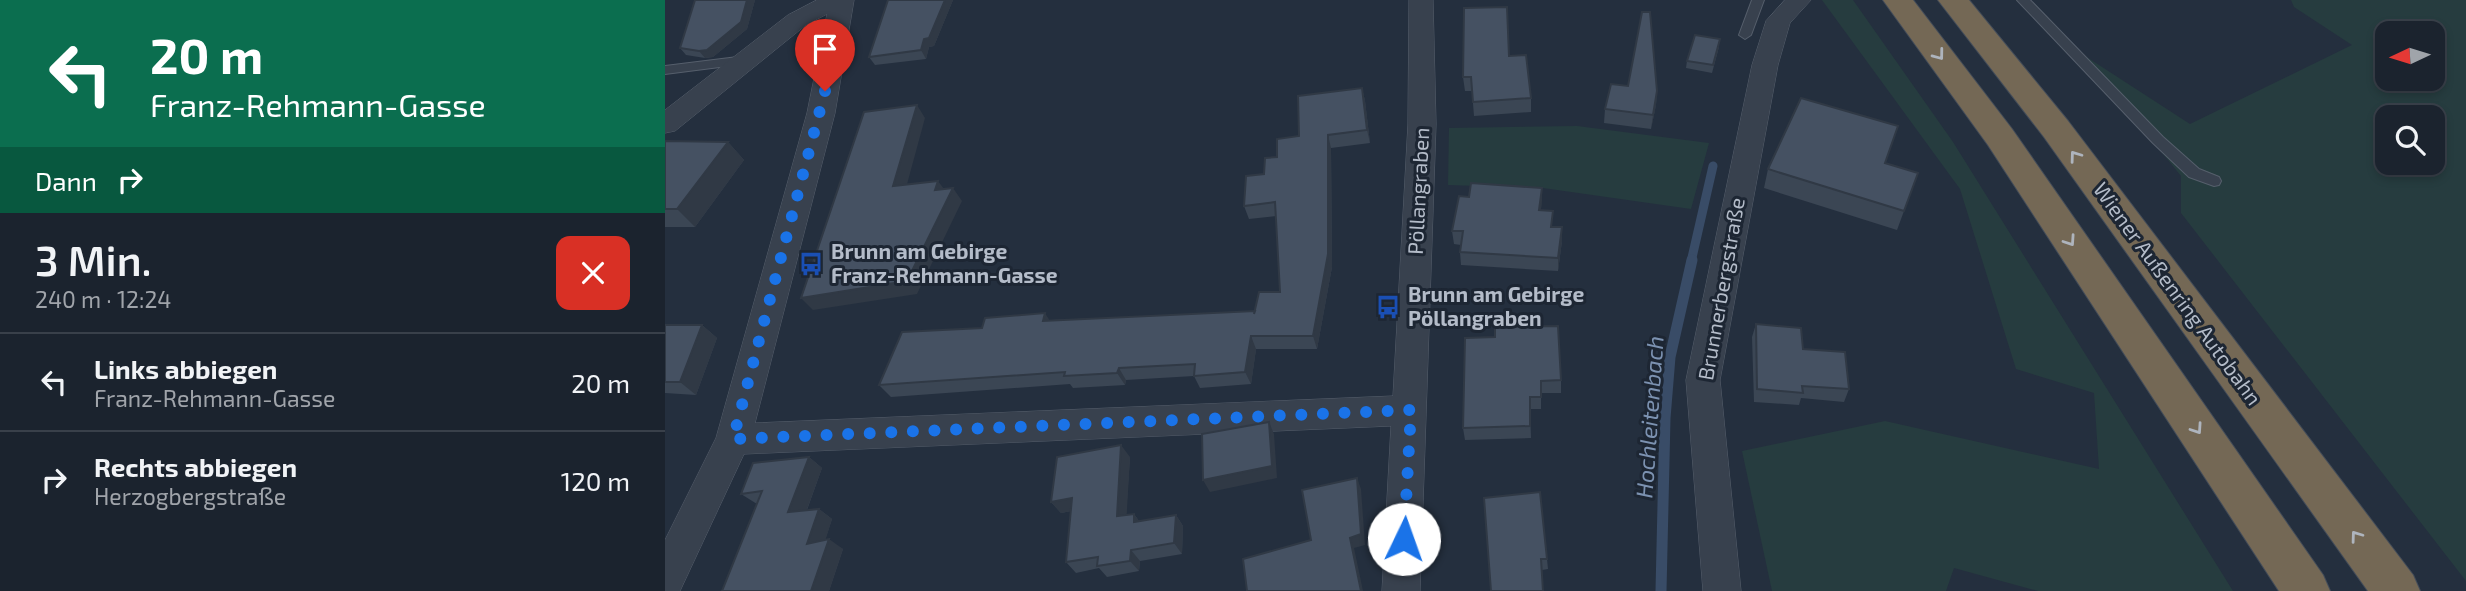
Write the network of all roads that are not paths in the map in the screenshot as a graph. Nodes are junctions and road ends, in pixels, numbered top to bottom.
1 (836, 0) edge
2 (842, 0) edge
3 (1422, 0) edge
4 (1758, 0) edge
5 (1799, 0) edge
6 (1898, 0) edge
7 (1953, 0) edge
8 (2022, 0) edge
9 (1745, 35) dead end
10 (745, 60) junction
11 (665, 70) edge
12 (665, 124) edge
13 (2214, 181) dead end
14 (1411, 410) junction
15 (733, 439) junction
16 (665, 580) edge
17 (1401, 591) edge
18 (1722, 591) edge
19 (2306, 591) edge
20 (2396, 591) edge

1 - 10 street
2 - 15 street
3 - 14 street, Pöllangraben
4 - 9 lane
5 - 18 street, Brunnerbergstraße
6 -> 19 highway
20 -> 7 highway, Wiener Außenring Autobahn
8 - 13 lane
10 - 11 lane
10 - 12 street
14 - 15 street
14 - 17 street, Pöllangraben
15 - 16 street

